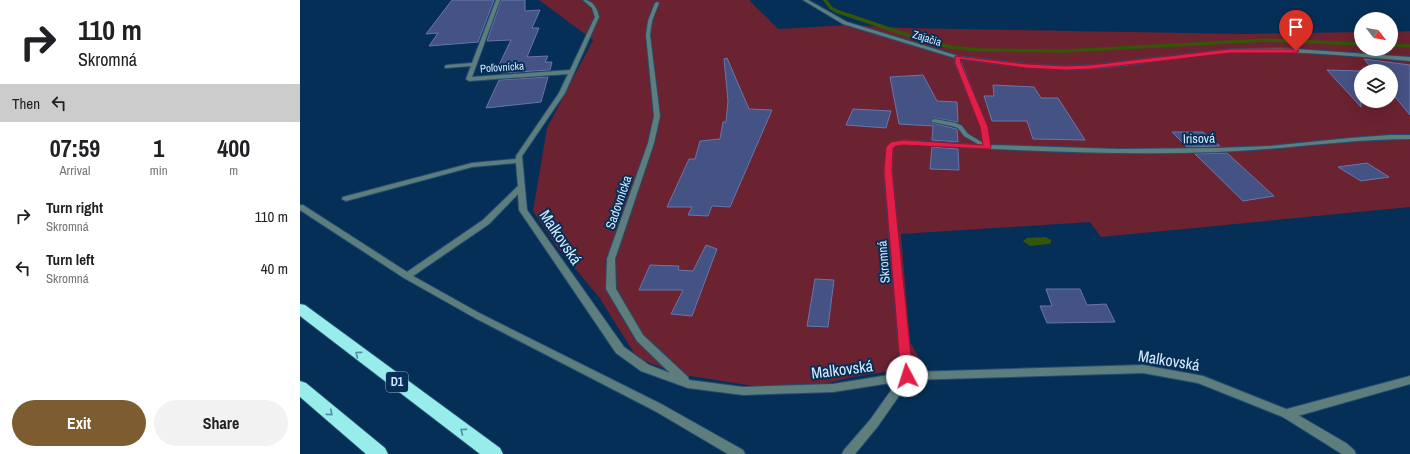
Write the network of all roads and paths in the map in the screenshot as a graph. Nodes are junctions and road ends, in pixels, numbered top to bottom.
1 (498, 0) edge
2 (584, 0) edge
3 (805, 0) edge
4 (657, 3) dead end
5 (957, 57) junction
6 (1410, 59) edge
7 (475, 64) junction
8 (447, 67) dead end
9 (571, 72) junction
10 (934, 121) dead end
11 (1410, 137) edge
12 (987, 147) junction
13 (520, 161) junction
14 (521, 187) junction
15 (346, 199) dead end
16 (300, 207) edge
17 (407, 276) junction
18 (300, 309) edge
19 (907, 376) junction
20 (1410, 380) edge
21 (688, 384) junction
22 (300, 388) edge
23 (1287, 414) junction
24 (379, 454) edge
25 (494, 454) edge
26 (739, 454) edge
27 (848, 454) edge
28 (1350, 454) edge

1 - 7 street, Poľovnícka
2 - 9 street, Malkovská
3 - 5 street, Zajačia
4 - 21 street, Sadovnícka
5 - 6 street, Zajačia
5 - 12 street
7 - 8 street
7 - 9 street, Poľovnícka
9 - 13 street, Malkovská
10 - 12 street
11 - 12 street, Irisová
12 - 19 street, Skromná
13 - 14 street, Malkovská
13 - 15 street
14 - 17 street
14 - 21 street, Malkovská
16 - 17 street
17 - 26 street
25 -> 18 highway, D1
19 - 21 street, Malkovská
19 - 23 street, Malkovská
19 - 27 street
20 - 23 street
22 -> 24 highway
23 - 28 street, Malkovská

